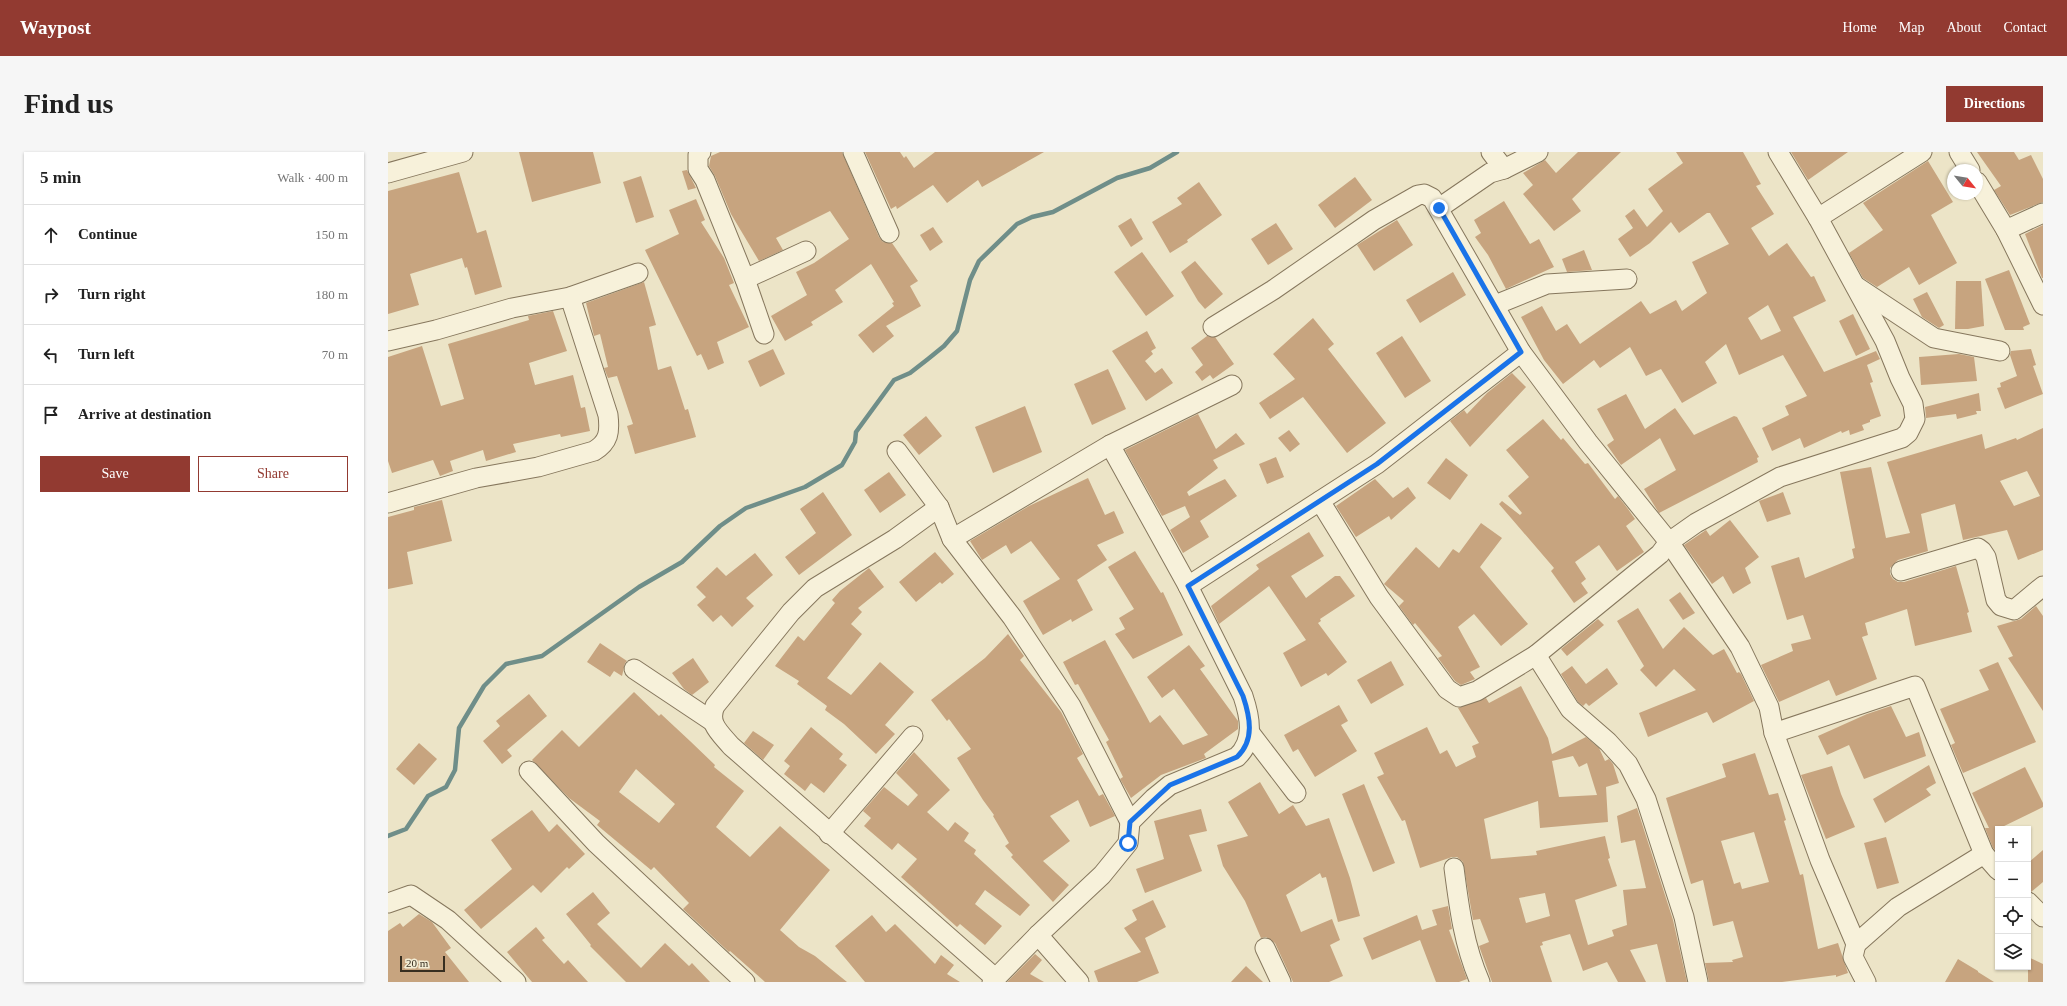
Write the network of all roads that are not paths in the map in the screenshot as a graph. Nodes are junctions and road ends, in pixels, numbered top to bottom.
1 (463, 152) edge
2 (701, 152) edge
3 (853, 152) edge
4 (1491, 152) edge
5 (1538, 152) edge
6 (1778, 152) edge
7 (1922, 152) edge
8 (1959, 152) edge
9 (1966, 164) edge
10 (1504, 169) junction
11 (388, 173) edge
12 (1983, 192) edge
13 (1439, 208) junction
14 (2043, 213) edge
15 (1818, 218) junction
16 (2006, 230) junction
17 (889, 233) dead end
18 (806, 251) dead end
19 (638, 272) dead end
20 (745, 279) junction
21 (1627, 279) dead end
22 (1855, 286) junction
23 (570, 297) junction
24 (1495, 305) junction
25 (2043, 305) edge
26 (1213, 327) dead end
27 (764, 334) dead end
28 (388, 341) edge
29 (2000, 351) dead end
30 (1521, 352) junction
31 (1232, 385) dead end
32 (1110, 445) junction
33 (897, 451) dead end
34 (1320, 502) junction
35 (388, 503) edge
36 (939, 507) junction
37 (952, 539) junction
38 (1669, 542) junction
39 (1901, 572) dead end
40 (1188, 586) junction
41 (2043, 586) edge
42 (1536, 655) junction
43 (634, 669) dead end
44 (712, 720) junction
45 (1250, 733) junction
46 (1774, 733) junction
47 (912, 736) dead end
48 (530, 771) dead end
49 (1296, 793) dead end
50 (1130, 822) junction
51 (830, 834) junction
52 (1984, 854) junction
53 (1995, 867) edge
54 (1454, 868) dead end
55 (388, 903) edge
56 (2031, 905) edge
57 (2043, 917) edge
58 (1038, 934) junction
59 (1856, 944) junction
60 (1264, 948) dead end
61 (994, 980) edge
62 (516, 982) edge
63 (745, 982) edge
64 (1079, 982) edge
65 (1281, 982) edge
66 (1480, 982) edge
67 (1698, 982) edge
68 (1866, 982) edge

1 - 11 street
2 - 20 street
3 - 17 street
4 - 10 street
5 - 10 street
6 - 15 street
7 - 15 street
8 - 9 street
10 - 13 street
12 - 16 street
13 - 24 street
13 - 26 street
14 - 16 street
15 - 22 street
16 - 25 street
18 - 20 street
19 - 23 street
20 - 27 street
21 - 24 street
22 - 29 street
22 - 38 street
23 - 28 street
23 - 35 street
24 - 30 street
30 - 34 street
30 - 38 street
31 - 32 street
32 - 37 street
32 - 40 street
33 - 36 street
34 - 40 street
34 - 42 street
36 - 37 street
36 - 44 street
37 - 50 street
38 - 42 street
38 - 46 street
39 - 41 street
40 - 45 street
42 - 67 street
43 - 44 street
44 - 51 street
45 - 49 street
45 - 50 street
46 - 52 street
46 - 59 street
47 - 51 street
48 - 63 street
50 - 58 street
51 - 61 street
52 - 53 street
52 - 59 street
54 - 66 street
55 - 62 street
56 - 57 street
58 - 61 street
58 - 64 street
59 - 68 street
60 - 65 street

